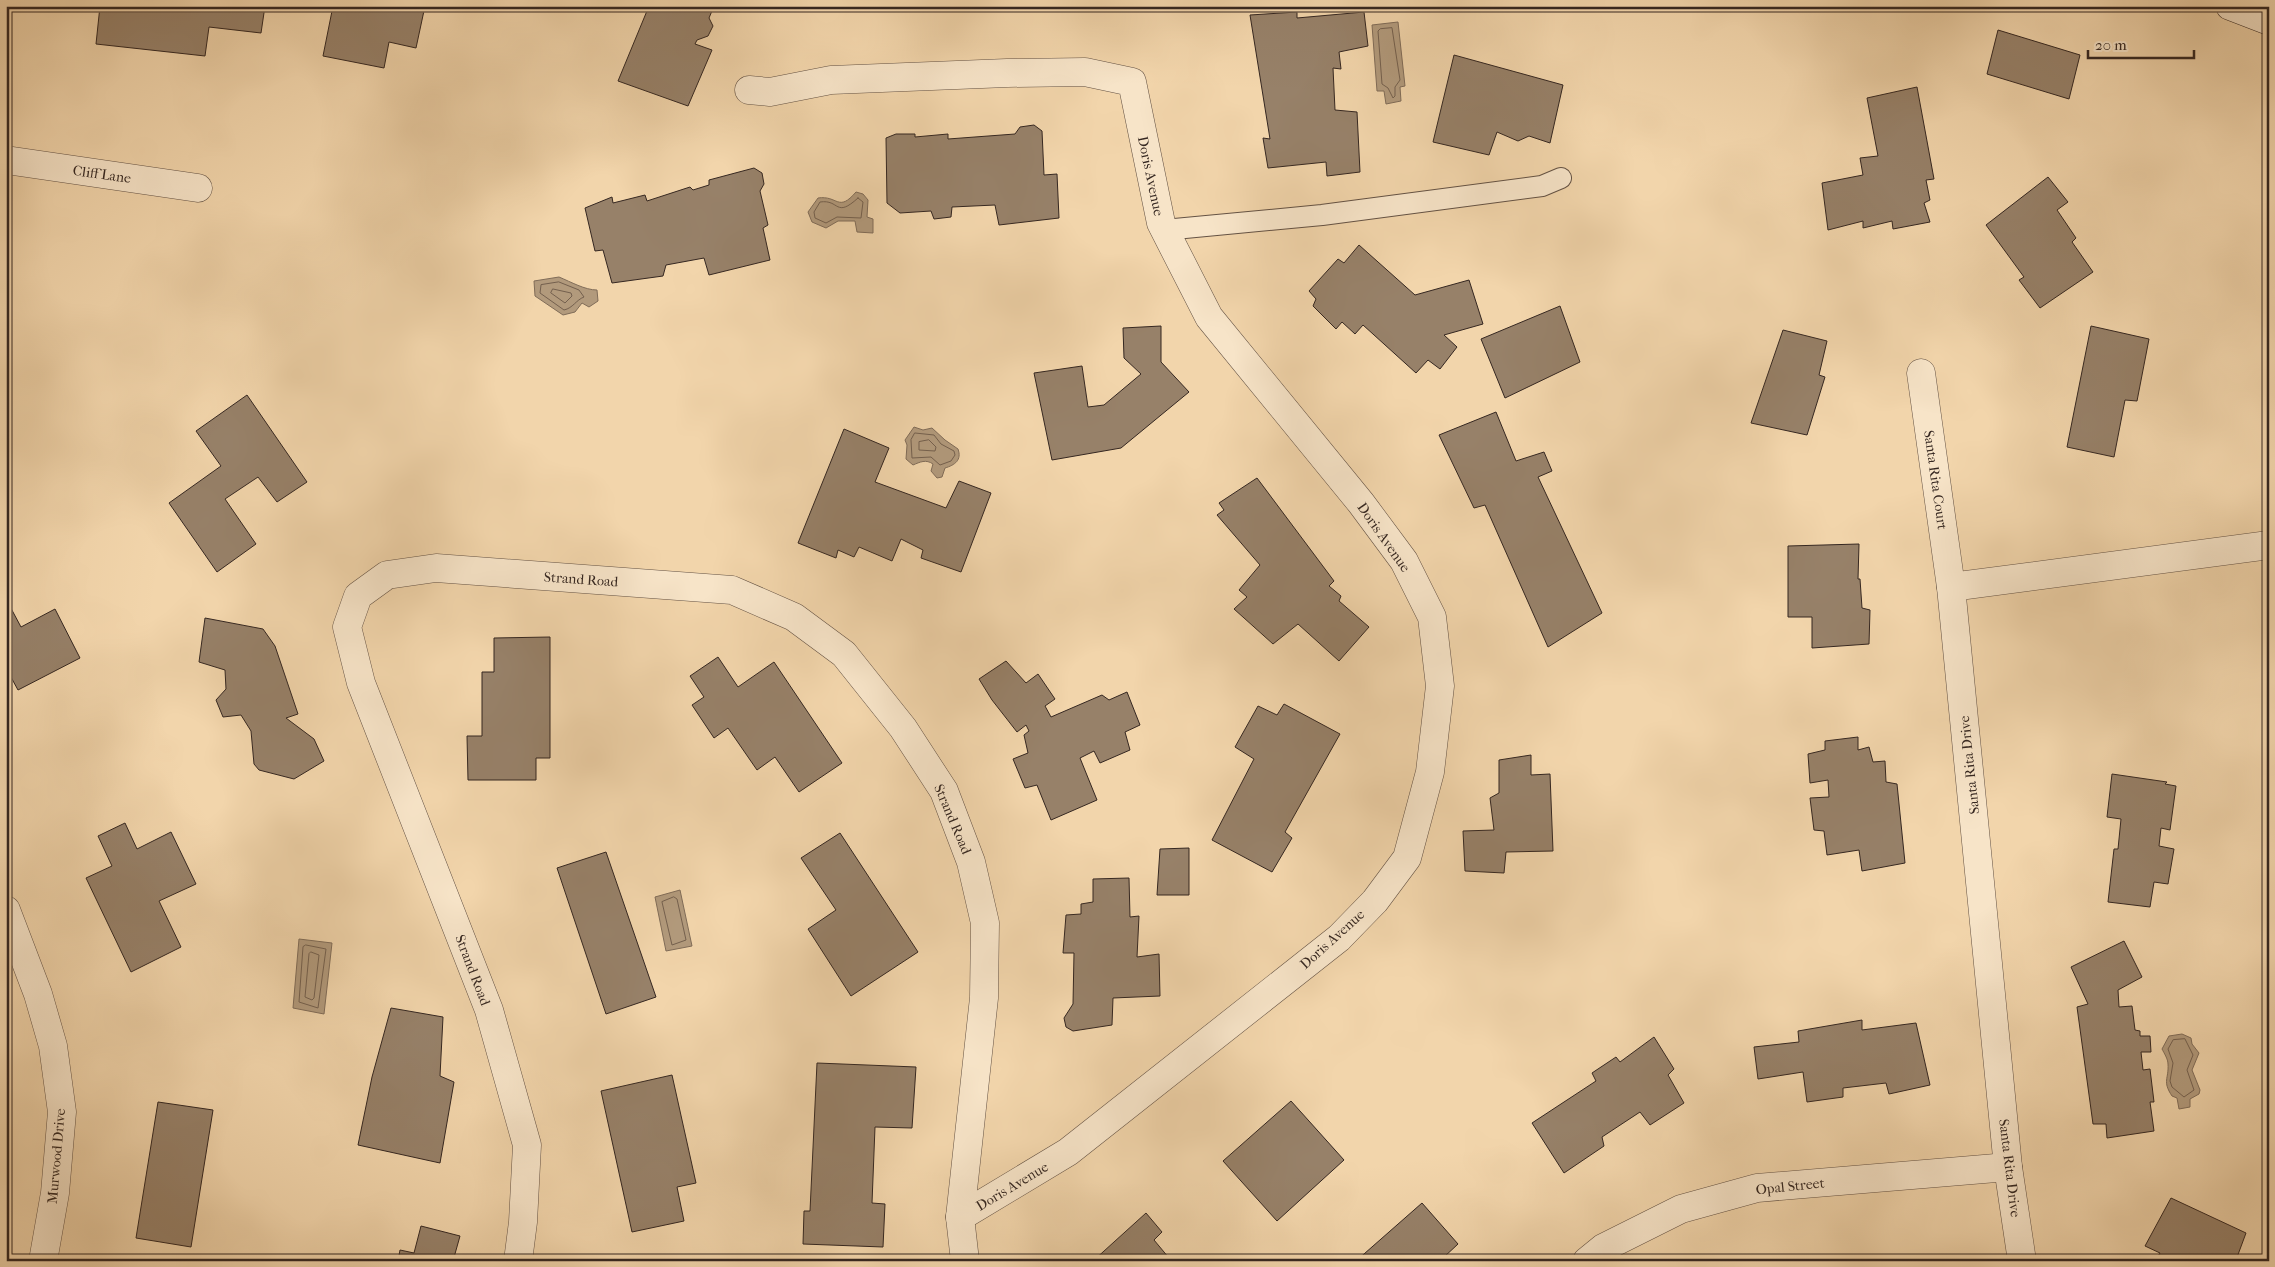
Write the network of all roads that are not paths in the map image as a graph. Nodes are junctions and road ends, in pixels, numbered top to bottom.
1 (2230, 6) edge
2 (2269, 21) edge
3 (749, 90) dead end
4 (6, 160) edge
5 (1562, 178) dead end
6 (198, 188) dead end
7 (1164, 230) junction
8 (1921, 373) dead end
9 (2269, 545) edge
10 (1951, 587) junction
11 (6, 910) edge
12 (2008, 1167) junction
13 (960, 1217) junction
14 (43, 1261) edge
15 (518, 1261) edge
16 (965, 1261) edge
17 (1587, 1261) edge
18 (2022, 1261) edge

1 - 2 street
3 - 7 street, Doris Avenue
4 - 6 street, Cliff Lane
5 - 7 lane
7 - 13 street, Doris Avenue
8 - 10 street, Santa Rita Court
9 - 10 street
10 - 12 street, Santa Rita Drive
11 - 14 street, Murwood Drive
12 - 17 street, Opal Street
12 - 18 street, Santa Rita Drive
13 - 15 street, Strand Road
13 - 16 street, Strand Road

